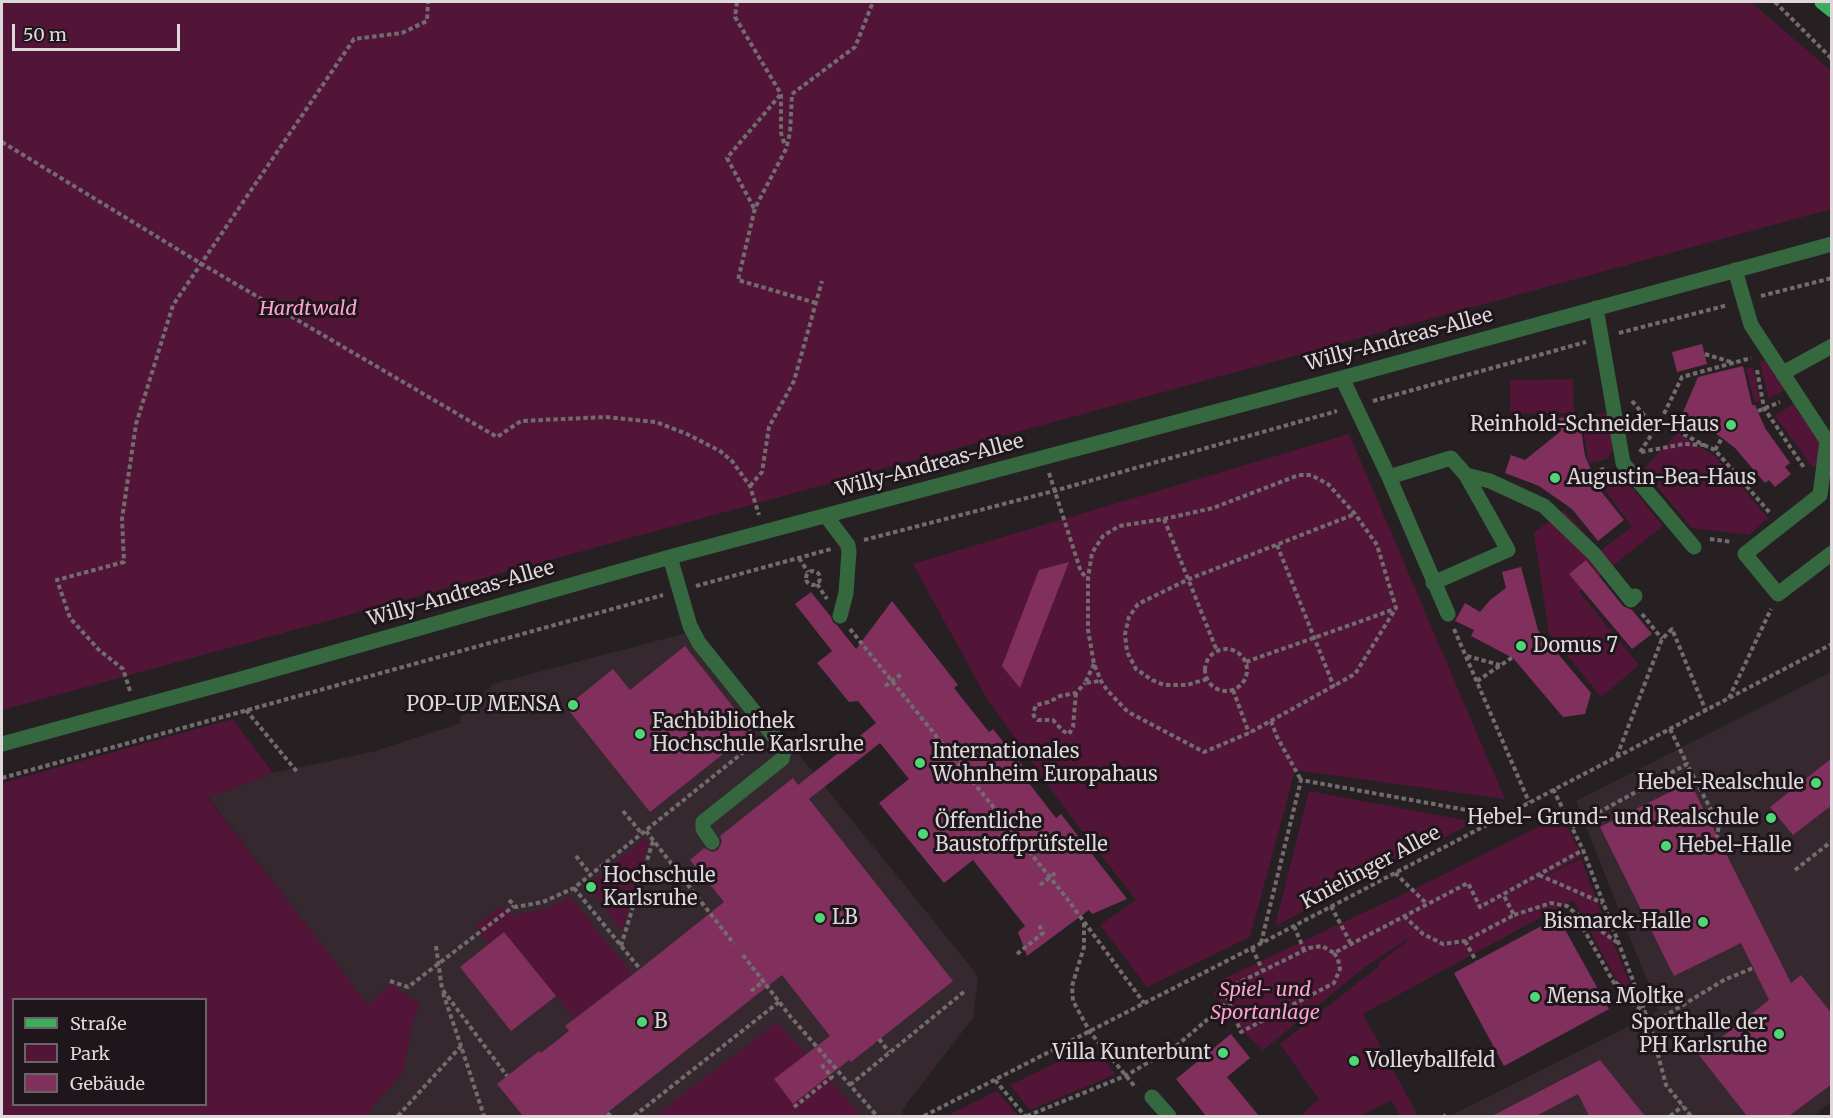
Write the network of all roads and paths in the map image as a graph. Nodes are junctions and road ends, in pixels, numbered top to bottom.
1 (428, 2) edge
2 (737, 2) edge
3 (873, 2) edge
4 (1775, 2) edge
5 (1822, 2) edge
6 (1832, 10) edge
7 (1832, 59) edge
8 (781, 94) junction
9 (2, 142) edge
10 (786, 149) junction
11 (754, 208) junction
12 (1832, 244) edge
13 (200, 262) junction
14 (1735, 270) junction
15 (1832, 278) edge
16 (822, 281) dead end
17 (1744, 301) junction
18 (816, 303) junction
19 (1596, 308) junction
20 (1601, 338) junction
21 (1832, 346) edge
22 (1705, 354) dead end
23 (1754, 357) dead end
24 (1735, 363) junction
25 (1757, 368) dead end
26 (1783, 373) junction
27 (1342, 378) junction
28 (1628, 397) dead end
29 (1355, 406) junction
30 (1659, 424) junction
31 (1722, 438) dead end
32 (1829, 444) edge
33 (1704, 445) junction
34 (1715, 450) junction
35 (1640, 452) junction
36 (1044, 457) junction
37 (1623, 463) junction
38 (1466, 475) junction
39 (1389, 477) junction
40 (750, 486) junction
41 (1821, 489) junction
42 (1054, 491) junction
43 (1355, 514) junction
44 (826, 516) junction
45 (1164, 519) junction
46 (1781, 525) junction
47 (765, 532) junction
48 (1690, 542) joint
49 (1757, 544) junction
50 (848, 545) junction
51 (1277, 546) junction
52 (1832, 553) edge
53 (670, 556) junction
54 (799, 558) junction
55 (808, 572) dead end
56 (1088, 578) junction
57 (1189, 579) junction
58 (1433, 583) junction
59 (680, 590) junction
60 (1778, 594) junction
61 (1633, 598) joint
62 (1396, 608) junction
63 (1448, 614) joint
64 (840, 616) joint
65 (1315, 636) junction
66 (1662, 639) junction
67 (1832, 644) edge
68 (1217, 651) junction
69 (1466, 655) junction
70 (1513, 657) dead end
71 (1246, 662) junction
72 (1094, 664) junction
73 (1500, 665) junction
74 (903, 673) dead end
75 (1207, 679) junction
76 (1101, 681) junction
77 (1477, 681) junction
78 (1085, 683) junction
79 (885, 686) dead end
80 (1334, 687) junction
81 (1233, 690) junction
82 (1076, 693) junction
83 (1729, 698) junction
84 (136, 708) junction
85 (246, 710) junction
86 (1706, 711) junction
87 (1271, 721) junction
88 (1670, 729) junction
89 (771, 731) junction
90 (1249, 733) junction
91 (40, 734) junction
92 (2, 735) edge
93 (2, 744) edge
94 (1617, 757) junction
95 (1687, 764) junction
96 (298, 773) dead end
97 (2, 778) edge
98 (1302, 780) junction
99 (1553, 789) junction
100 (1529, 802) junction
101 (623, 812) dead end
102 (1501, 816) junction
103 (1572, 827) junction
104 (644, 832) junction
105 (1717, 837) dead end
106 (653, 840) junction
107 (1832, 840) edge
108 (712, 842) dead end
109 (1583, 850) junction
110 (576, 856) dead end
111 (1795, 870) dead end
112 (1058, 871) dead end
113 (1395, 873) junction
114 (590, 874) junction
115 (1539, 874) junction
116 (1040, 885) dead end
117 (574, 888) junction
118 (1503, 894) junction
119 (509, 900) dead end
120 (1603, 903) junction
121 (1427, 904) junction
122 (514, 905) junction
123 (1331, 906) junction
124 (1574, 912) junction
125 (1514, 915) junction
126 (1404, 916) junction
127 (1038, 923) dead end
128 (1084, 923) junction
129 (1294, 926) junction
130 (1465, 941) junction
131 (1261, 943) junction
132 (734, 944) dead end
133 (1351, 944) junction
134 (1619, 944) junction
135 (436, 946) dead end
136 (621, 946) junction
137 (1252, 948) junction
138 (1304, 950) junction
139 (1334, 953) junction
140 (1017, 954) dead end
141 (743, 955) dead end
142 (1476, 962) dead end
143 (438, 964) junction
144 (1753, 968) dead end
145 (640, 969) dead end
146 (1263, 971) junction
147 (390, 981) dead end
148 (764, 981) junction
149 (442, 989) junction
150 (751, 991) dead end
151 (965, 991) dead end
152 (780, 1002) junction
153 (1228, 1002) junction
154 (1144, 1003) junction
155 (1645, 1012) junction
156 (1650, 1025) junction
157 (1090, 1032) junction
158 (879, 1040) dead end
159 (460, 1046) junction
160 (889, 1052) junction
161 (820, 1062) dead end
162 (507, 1076) dead end
163 (1125, 1076) junction
164 (995, 1080) junction
165 (850, 1085) junction
166 (1152, 1097) joint
167 (1683, 1106) junction
168 (794, 1107) dead end
169 (1165, 1115) edge
170 (398, 1116) edge
171 (484, 1116) edge
172 (634, 1116) edge
173 (877, 1116) edge
174 (924, 1116) edge
175 (1026, 1116) edge
176 (1670, 1116) edge
177 (1691, 1116) edge

1 - 13 path
2 - 8 path
3 - 10 path
4 - 7 path
5 - 6 main road
8 - 10 path
8 - 11 path
9 - 13 path
10 - 11 path
11 - 18 path
12 - 14 street, Willy-Andreas-Allee
13 - 40 path
13 - 84 path
14 - 17 street
14 - 19 street, Willy-Andreas-Allee
15 - 17 path
16 - 18 path
17 - 20 path
17 - 26 street
18 - 40 path
19 - 20 street
19 - 27 street, Willy-Andreas-Allee
20 - 29 path
20 - 37 street
21 - 26 street
22 - 24 path
23 - 24 path
24 - 30 path
25 - 41 path
26 - 32 street
27 - 29 street
27 - 36 street, Willy-Andreas-Allee
28 - 30 path
29 - 39 street
29 - 42 path
30 - 33 path
30 - 35 path
31 - 34 path
32 - 41 street
33 - 34 path
33 - 35 path
34 - 46 path
35 - 37 path
36 - 42 path
36 - 44 street, Willy-Andreas-Allee
37 - 48 street
38 - 39 street
38 - 58 street
38 - 61 street
39 - 58 street
40 - 47 path
41 - 46 street
42 - 50 path
42 - 56 path
43 - 45 path
43 - 51 path
43 - 62 path
44 - 47 street, Willy-Andreas-Allee
44 - 50 street
45 - 56 path
45 - 57 path
46 - 49 street
47 - 53 street, Willy-Andreas-Allee
48 - 49 path
49 - 60 street
50 - 54 path
50 - 64 street
51 - 57 path
51 - 65 path
52 - 60 street
53 - 59 street
53 - 84 street, Willy-Andreas-Allee
54 - 55 path
54 - 59 path
56 - 72 path
57 - 68 path
57 - 75 path
58 - 63 street
59 - 85 path
59 - 89 street
60 - 83 path
61 - 66 path
62 - 65 path
62 - 80 path
63 - 69 path
64 - 128 path
65 - 71 path
65 - 80 path
66 - 86 path
66 - 94 path
67 - 83 path, Knielinger Allee
68 - 71 path
68 - 75 path
69 - 73 path
69 - 77 path
70 - 73 path
71 - 81 path
72 - 76 path
72 - 78 path
73 - 77 path
74 - 79 path
75 - 81 path
76 - 78 path
76 - 90 path
77 - 100 path
78 - 82 path
80 - 87 path
81 - 90 path
82 - 82 path
83 - 86 path, Knielinger Allee
84 - 91 street, Willy-Andreas-Allee
85 - 96 path
85 - 97 path
86 - 88 path, Knielinger Allee
87 - 90 path
87 - 98 path
88 - 94 path, Knielinger Allee
88 - 95 path
89 - 104 path
89 - 108 street
91 - 92 street, Willy-Andreas-Allee
91 - 93 street, Willy-Andreas-Allee
94 - 99 path, Knielinger Allee
95 - 103 path
95 - 105 path
98 - 102 path
98 - 131 path
99 - 100 path, Knielinger Allee
99 - 103 path
100 - 102 path, Knielinger Allee
101 - 104 path
102 - 113 path, Knielinger Allee
103 - 109 path
104 - 106 path
104 - 114 path
106 - 132 path
106 - 136 path
107 - 111 path
109 - 115 path
109 - 120 path
110 - 114 path
112 - 116 path
113 - 121 path
113 - 123 path, Knielinger Allee
114 - 117 path
115 - 118 path
115 - 120 path
117 - 122 path
117 - 136 path
118 - 121 path
118 - 125 path
119 - 122 path
120 - 134 path
121 - 126 path
122 - 143 path
123 - 129 path, Knielinger Allee
123 - 133 path
124 - 125 path
124 - 134 path
124 - 155 path
125 - 130 path
126 - 130 path
126 - 133 path
127 - 140 path
128 - 154 path
128 - 157 path
129 - 131 path, Knielinger Allee
129 - 138 path
130 - 142 path
131 - 137 path, Knielinger Allee
133 - 139 path
134 - 155 path
135 - 143 path
136 - 145 path
137 - 146 path
137 - 154 path, Knielinger Allee
138 - 139 path
138 - 146 path
139 - 153 path
141 - 148 path
143 - 147 path
143 - 149 path
144 - 156 path
146 - 153 path
148 - 150 path
148 - 152 path
149 - 159 path
149 - 162 path
151 - 160 path
152 - 165 path
152 - 172 path
153 - 163 path
154 - 157 path, Knielinger Allee
155 - 156 path
156 - 167 path
157 - 163 path
157 - 164 path, Knielinger Allee
158 - 160 path
159 - 170 path
159 - 171 path
160 - 165 path
161 - 168 path
163 - 166 path
163 - 175 path
164 - 174 path, Knielinger Allee
164 - 175 path
165 - 173 path
166 - 169 street
167 - 176 path
167 - 177 path

